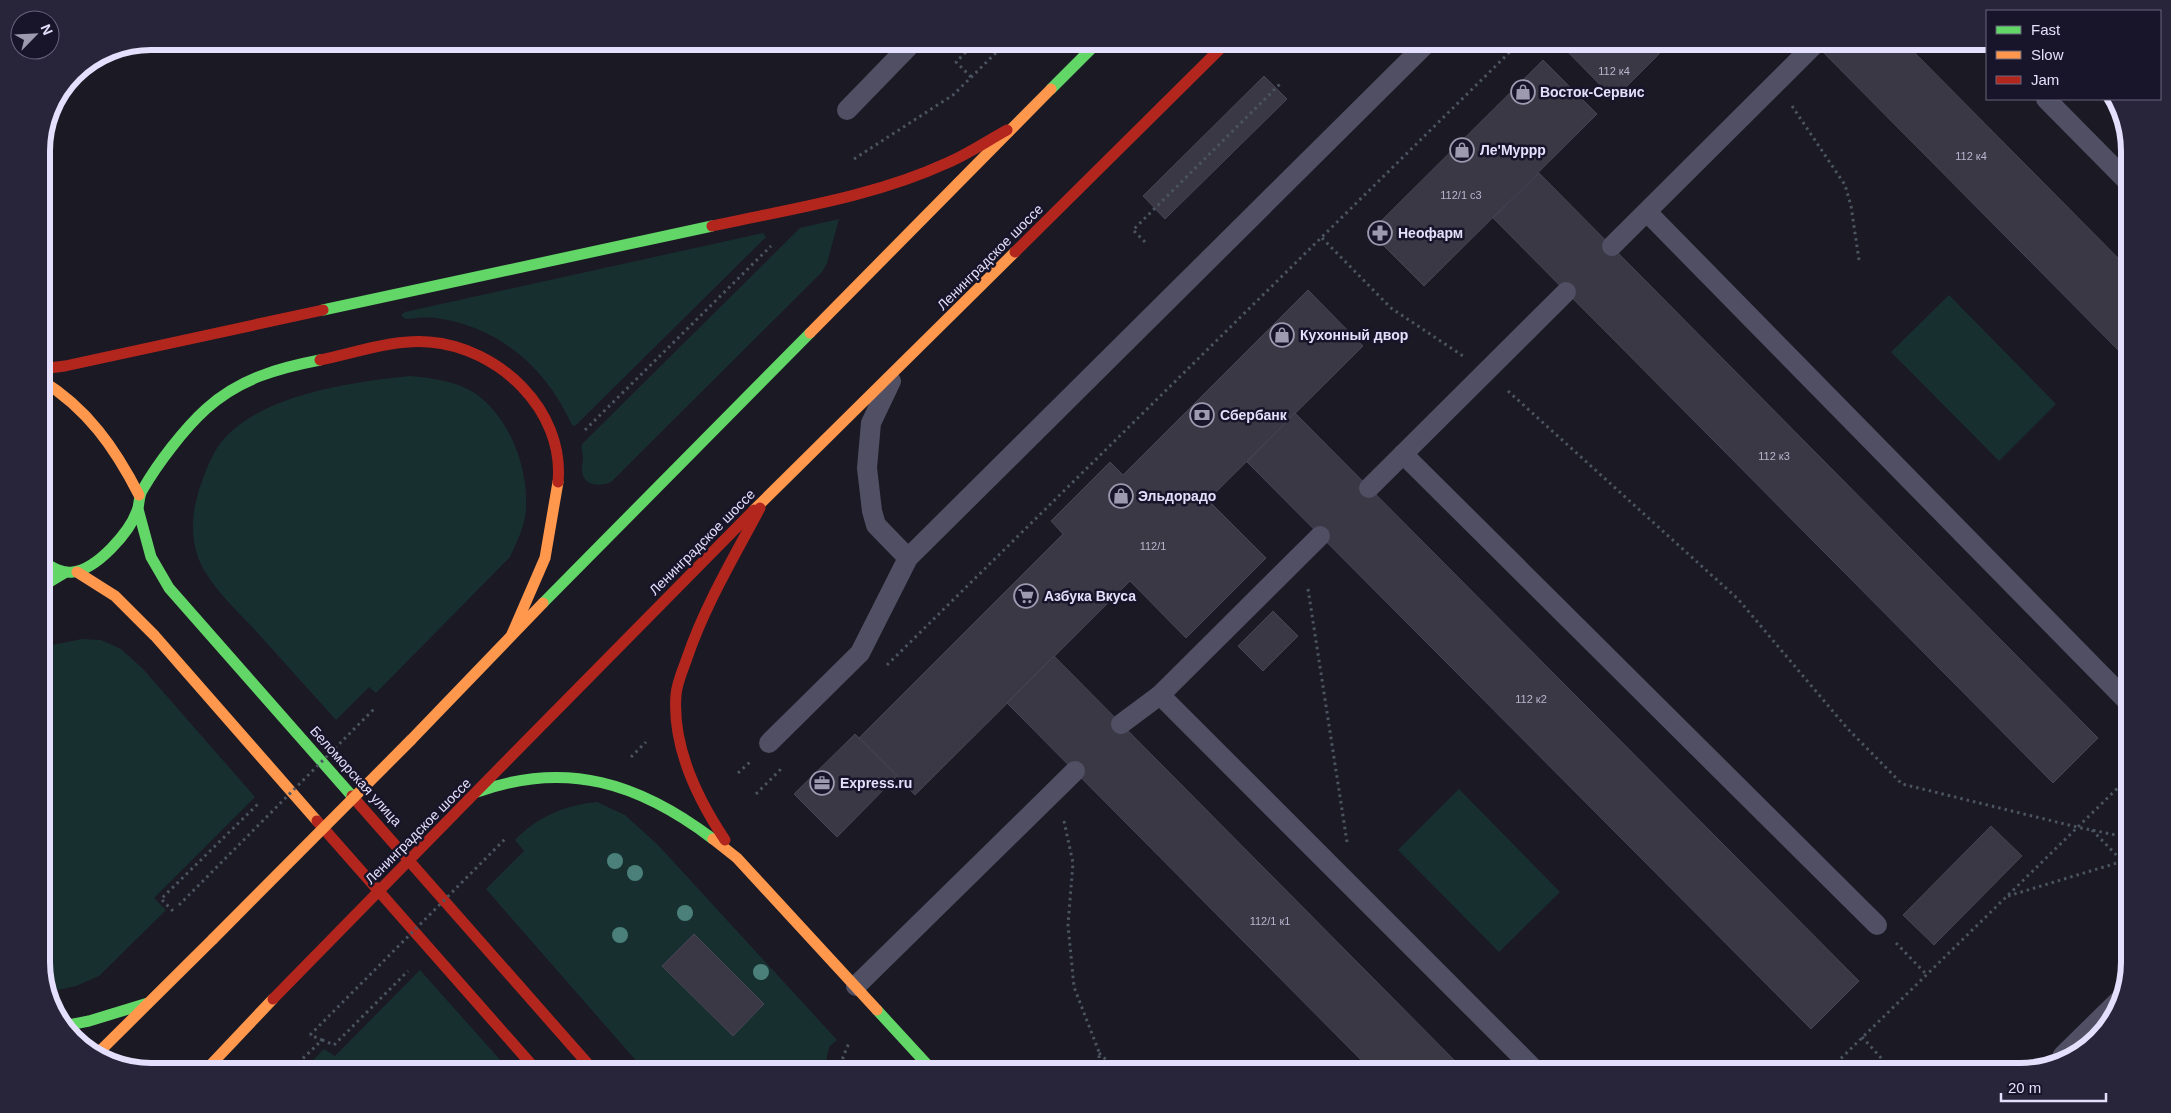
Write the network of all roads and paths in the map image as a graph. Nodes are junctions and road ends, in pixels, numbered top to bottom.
1 (905, 50) edge
2 (968, 50) edge
3 (999, 50) edge
4 (1090, 50) edge
5 (1219, 50) edge
6 (1420, 50) edge
7 (1512, 50) edge
8 (1809, 50) edge
9 (971, 77) junction
10 (1282, 82) dead end
11 (1776, 83) junction
12 (2047, 100) edge
13 (847, 110) dead end
14 (1021, 122) junction
15 (848, 163) dead end
16 (2121, 175) edge
17 (1647, 212) junction
18 (1322, 238) junction
19 (777, 240) dead end
20 (1145, 242) dead end
21 (1612, 246) dead end
22 (1859, 260) dead end
23 (1566, 292) dead end
24 (50, 368) edge
25 (897, 370) junction
26 (1486, 371) junction
27 (50, 384) edge
28 (579, 435) dead end
29 (1403, 454) junction
30 (1368, 488) dead end
31 (139, 495) junction
32 (764, 500) junction
33 (138, 509) junction
34 (1320, 536) dead end
35 (1302, 553) junction
36 (908, 558) junction
37 (50, 564) edge
38 (71, 572) junction
39 (50, 583) edge
40 (511, 635) junction
41 (883, 669) dead end
42 (1160, 695) junction
43 (2121, 695) edge
44 (376, 706) dead end
45 (1121, 724) dead end
46 (651, 736) dead end
47 (769, 743) dead end
48 (628, 760) dead end
49 (784, 766) dead end
50 (1075, 771) dead end
51 (2121, 785) edge
52 (1057, 788) junction
53 (756, 794) dead end
54 (473, 796) junction
55 (264, 797) dead end
56 (2077, 827) junction
57 (2092, 830) junction
58 (2121, 836) edge
59 (507, 837) dead end
60 (737, 858) junction
61 (2121, 860) edge
62 (2121, 861) edge
63 (1354, 890) junction
64 (2006, 897) junction
65 (179, 905) dead end
66 (173, 911) dead end
67 (1877, 925) joint
68 (414, 965) dead end
69 (1927, 975) junction
70 (856, 986) junction
71 (148, 1003) junction
72 (72, 1024) edge
73 (1862, 1037) junction
74 (322, 1040) junction
75 (849, 1043) dead end
76 (101, 1050) edge
77 (1098, 1052) junction
78 (213, 1063) edge
79 (298, 1063) edge
80 (530, 1063) edge
81 (587, 1063) edge
82 (843, 1063) edge
83 (926, 1063) edge
84 (1099, 1063) edge
85 (1110, 1063) edge
86 (1527, 1063) edge
87 (1836, 1063) edge
88 (1886, 1063) edge

1 - 13 lane
2 - 9 path
3 - 9 path
4 - 14 main road
5 - 25 main road, Ленинградское шоссе
6 - 36 lane
7 - 18 path
8 - 11 lane
9 - 15 path
10 - 20 path
11 - 17 lane
11 - 22 path
12 - 16 lane
14 - 24 main road
14 - 40 main road
17 - 21 lane
17 - 43 lane
18 - 26 path
18 - 41 path
19 - 28 path
23 - 26 lane
25 - 32 main road, Ленинградское шоссе
25 - 36 lane
26 - 29 lane
26 - 56 path
27 - 31 main road
29 - 30 lane
29 - 67 lane
31 - 33 main road
31 - 40 main road
32 - 54 main road, Ленинградское шоссе
32 - 60 main road
33 - 38 main road
33 - 81 main road, Беломорская улица
34 - 35 lane
35 - 42 lane
35 - 63 path
36 - 47 lane
37 - 38 main road
38 - 39 main road
38 - 80 main road
40 - 71 main road, bridge
42 - 45 lane
42 - 63 lane
44 - 65 path, bridge
46 - 48 path
49 - 53 path
50 - 52 lane
51 - 56 path
52 - 70 lane
52 - 77 path
54 - 60 main road
54 - 78 main road, Ленинградское шоссе, bridge
55 - 66 path
56 - 57 path
56 - 64 path
57 - 58 path
57 - 61 path
59 - 74 path, bridge
60 - 70 main road
62 - 64 path
63 - 86 lane
64 - 69 path
67 - 69 path
68 - 74 path
69 - 73 path
70 - 83 main road
71 - 72 main road
71 - 76 main road
73 - 87 path
73 - 88 path
74 - 79 path
75 - 82 path
77 - 84 path
77 - 85 path

